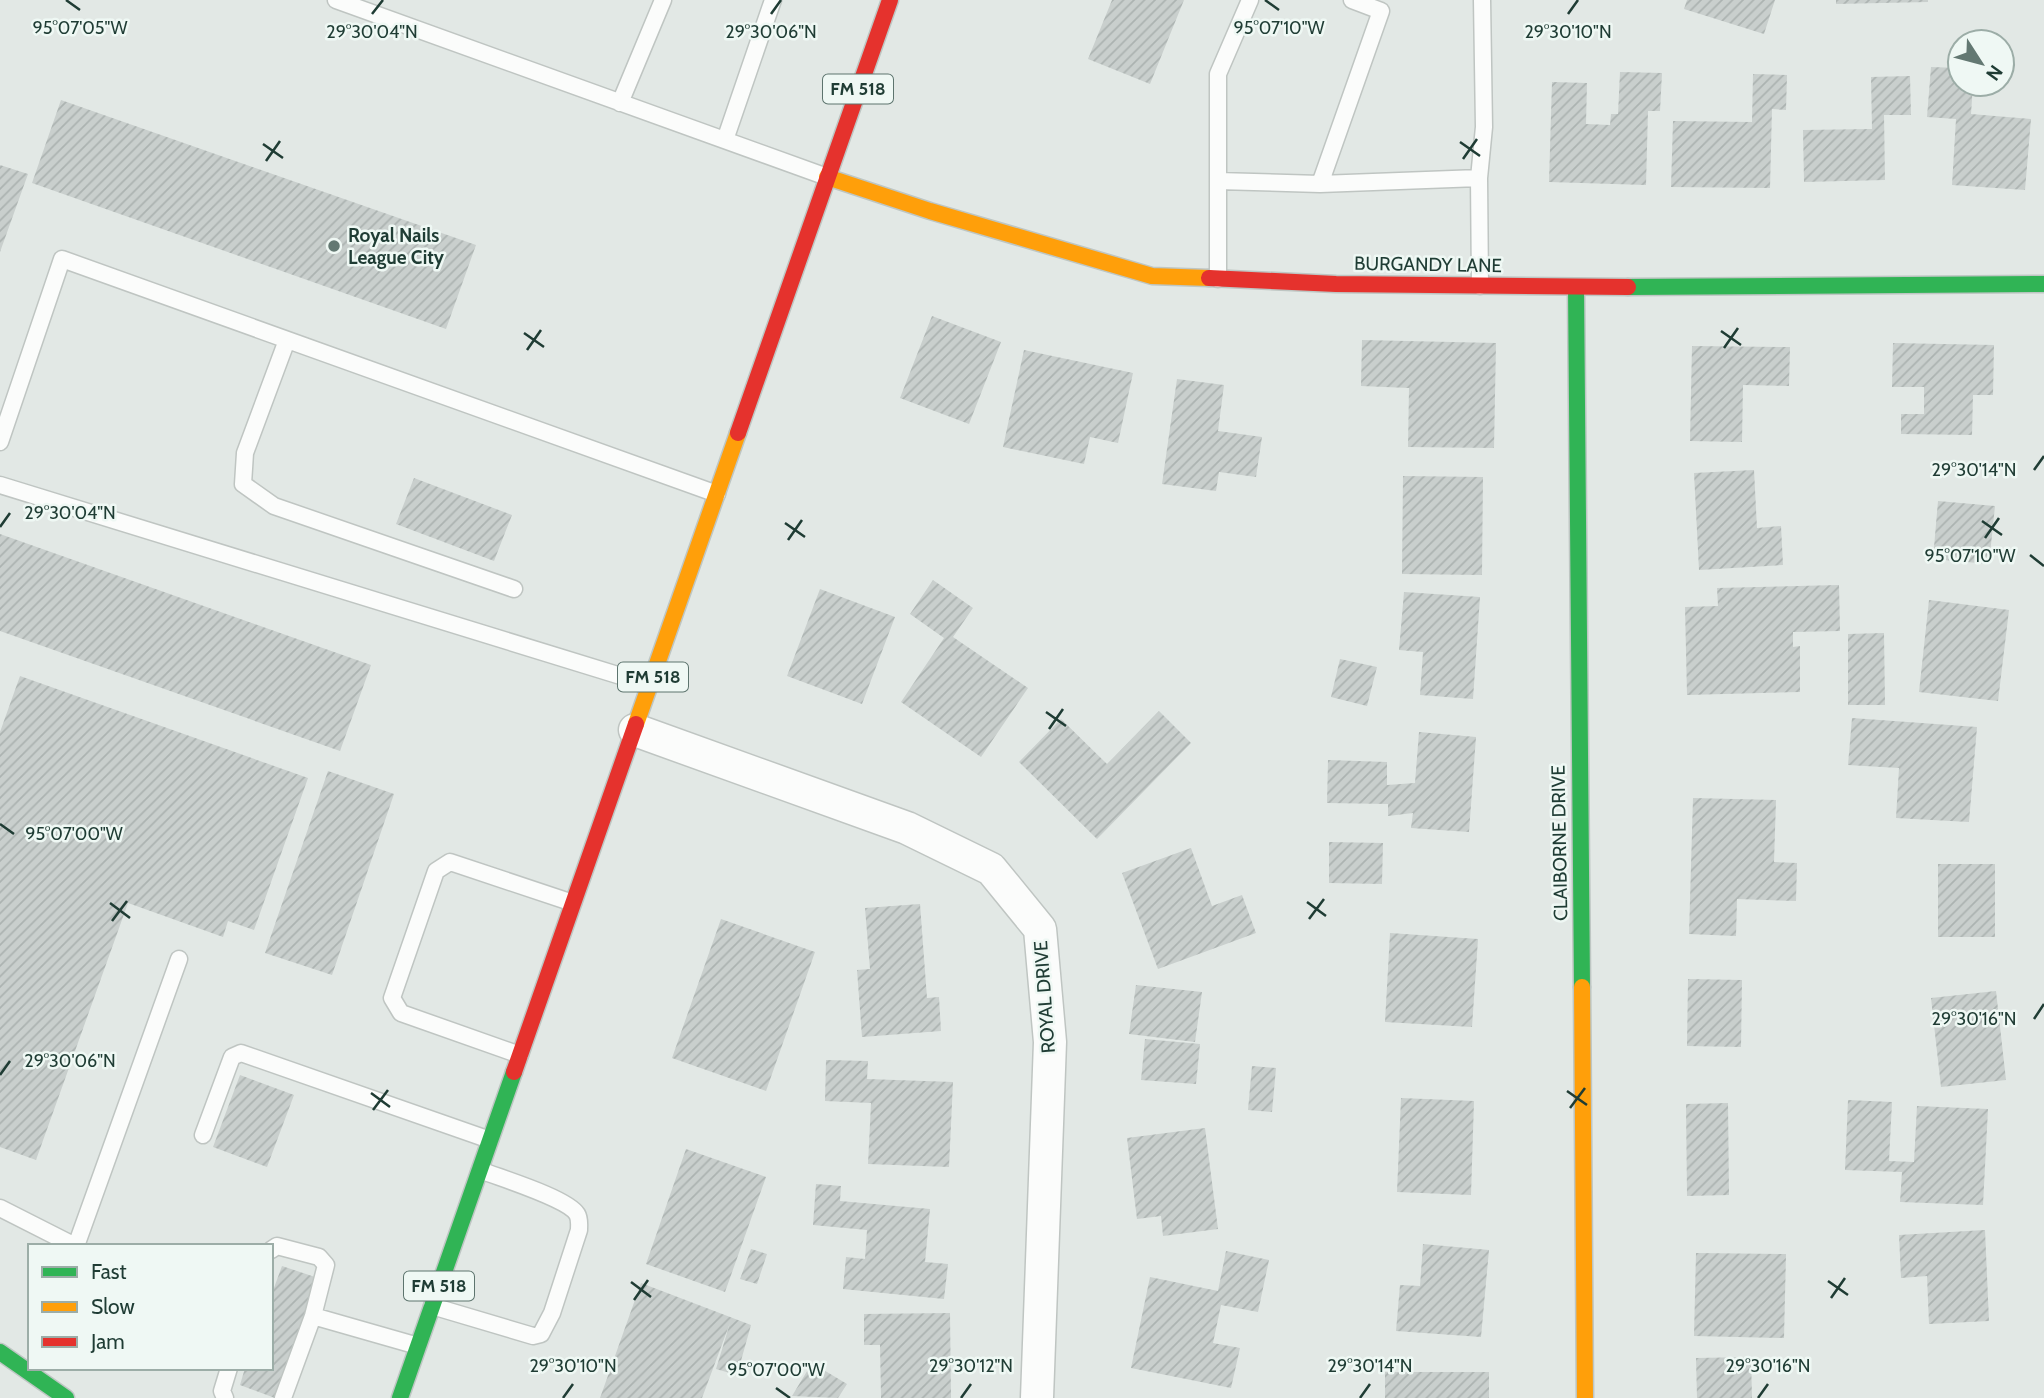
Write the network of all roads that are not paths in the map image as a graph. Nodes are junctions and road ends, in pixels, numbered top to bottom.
1 (336, 0) edge
2 (663, 0) edge
3 (773, 0) edge
4 (890, 0) edge
5 (1250, 0) edge
6 (1352, 0) edge
7 (1482, 0) edge
8 (620, 103) junction
9 (725, 140) junction
10 (827, 177) junction
11 (1479, 178) junction
12 (1218, 181) junction
13 (1320, 184) junction
14 (1218, 279) junction
15 (2044, 284) edge
16 (1480, 286) junction
17 (1576, 287) junction
18 (287, 340) junction
19 (0, 442) edge
20 (0, 485) edge
21 (717, 494) junction
22 (514, 589) dead end
23 (650, 685) junction
24 (635, 730) junction
25 (573, 903) junction
26 (179, 959) dead end
27 (520, 1055) junction
28 (203, 1135) dead end
29 (490, 1140) junction
30 (480, 1170) junction
31 (0, 1208) edge
32 (71, 1244) edge
33 (76, 1244) edge
34 (273, 1248) edge
35 (432, 1306) junction
36 (313, 1315) junction
37 (418, 1346) junction
38 (0, 1352) edge
39 (28, 1365) edge
40 (34, 1370) edge
41 (228, 1370) edge
42 (66, 1398) edge
43 (225, 1398) edge
44 (283, 1398) edge
45 (400, 1398) edge
46 (1037, 1398) edge
47 (1585, 1398) edge

1 - 8 lane
2 - 8 lane
3 - 9 lane
4 - 10 street, FM 518
5 - 12 lane
6 - 13 lane
7 - 11 lane
8 - 9 lane
9 - 10 lane
10 - 14 street, BURGANDY LANE
10 - 21 street, FM 518
11 - 13 lane
11 - 16 lane
12 - 13 lane
12 - 14 lane
14 - 16 street, BURGANDY LANE
15 - 17 street, BURGANDY LANE
16 - 17 street, BURGANDY LANE
17 - 47 street, CLAIBORNE DRIVE
18 - 19 lane
18 - 21 lane
18 - 22 lane
20 - 23 lane
21 - 23 street, FM 518
23 - 24 street, FM 518
24 - 25 street, FM 518
24 - 46 street, ROYAL DRIVE
25 - 27 street, FM 518
25 - 27 lane
26 - 33 lane
27 - 29 street, FM 518
28 - 29 lane
29 - 30 street, FM 518
30 - 35 street, FM 518
30 - 35 lane
31 - 32 lane
34 - 36 lane
35 - 37 street, FM 518
36 - 37 lane
36 - 44 lane
37 - 45 street, FM 518
38 - 39 street
40 - 42 street
41 - 43 lane

